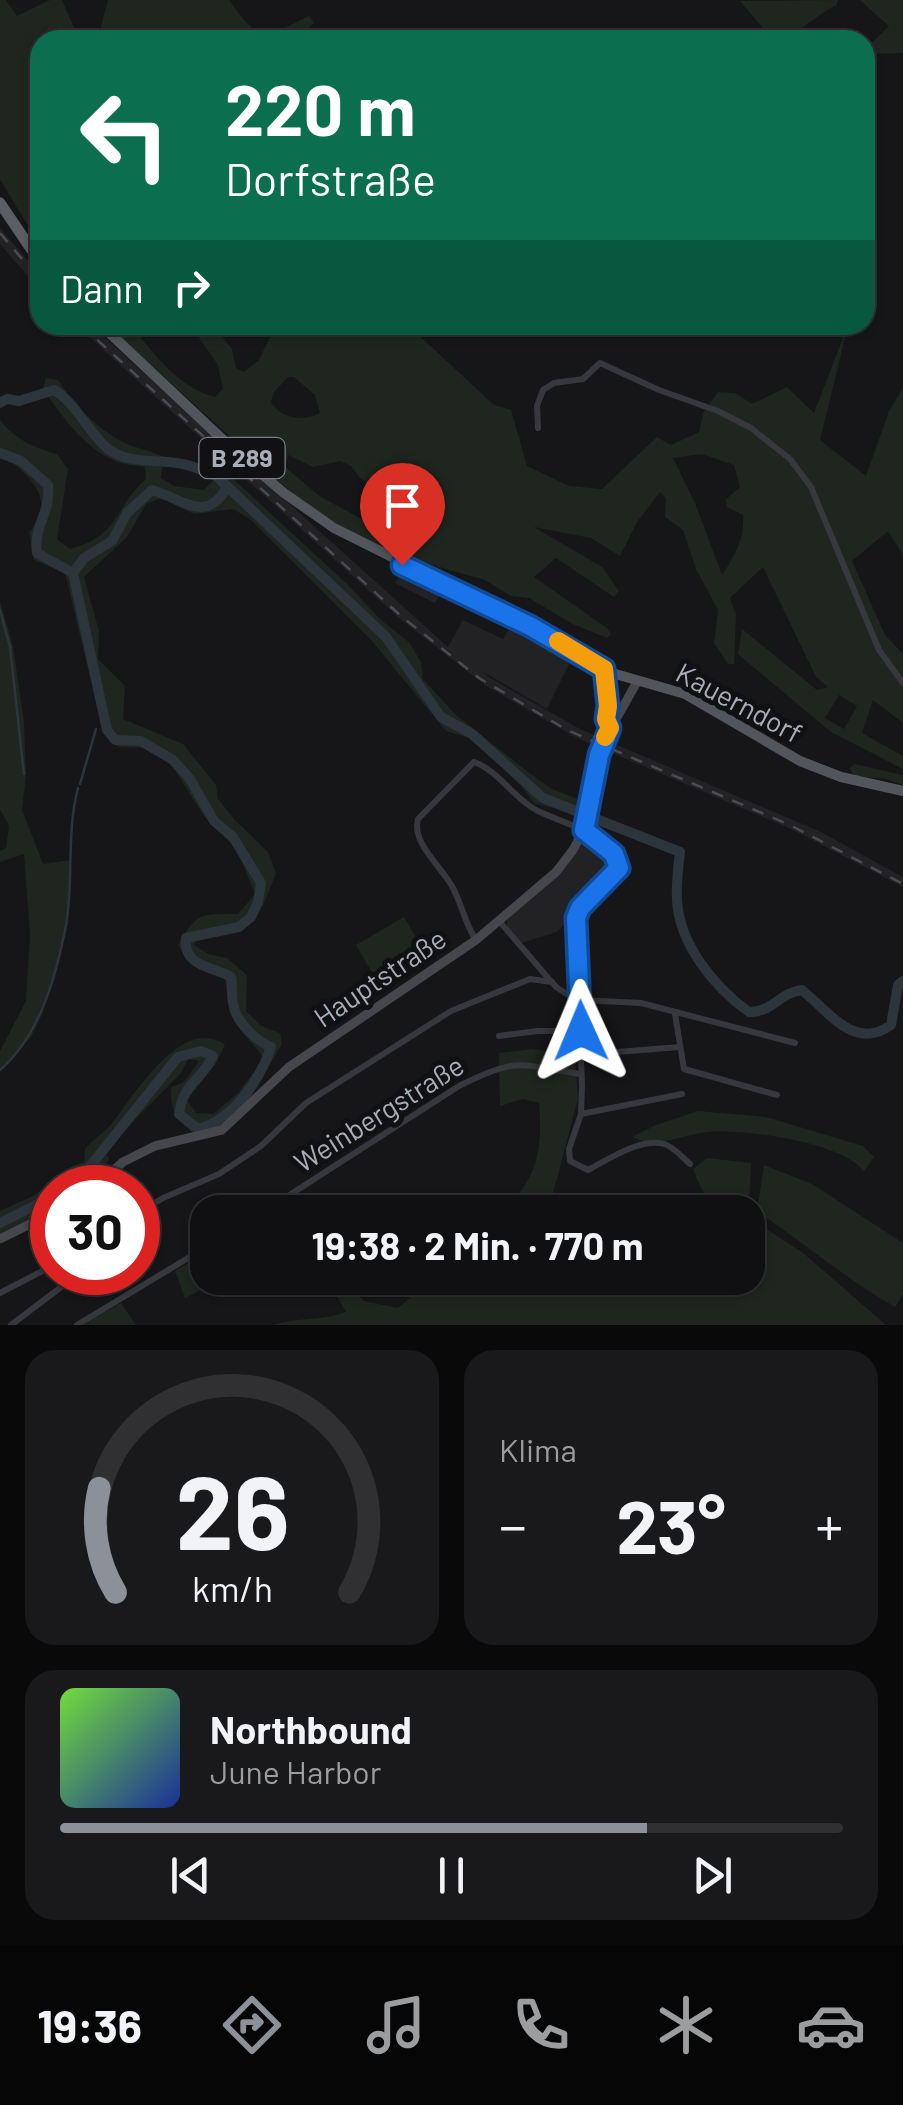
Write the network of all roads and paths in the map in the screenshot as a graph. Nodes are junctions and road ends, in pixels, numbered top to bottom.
1 (0, 203) edge
2 (30, 247) edge
3 (113, 335) edge
4 (538, 428) dead end
5 (604, 669) junction
6 (637, 682) junction
7 (903, 683) edge
8 (610, 728) junction
9 (903, 792) edge
10 (585, 826) junction
11 (499, 921) junction
12 (476, 940) junction
13 (534, 962) junction
14 (530, 979) junction
15 (552, 982) junction
16 (580, 1000) junction
17 (675, 1014) junction
18 (581, 1031) junction
19 (499, 1036) dead end
20 (795, 1043) dead end
21 (680, 1047) junction
22 (604, 1054) dead end
23 (581, 1074) junction
24 (682, 1094) dead end
25 (777, 1094) dead end
26 (580, 1114) junction
27 (690, 1164) dead end
28 (120, 1165) edge
29 (289, 1195) edge
30 (160, 1203) edge
31 (30, 1224) edge
32 (0, 1239) edge
33 (190, 1257) edge
34 (30, 1277) edge
35 (0, 1293) edge
36 (51, 1295) edge
37 (11, 1325) edge
38 (78, 1325) edge

1 - 2 highway
3 - 5 main road, Kauerndorf / B 289
4 - 7 street
5 - 6 main road, Kauerndorf / B 289
5 - 8 street, Hauptstraße
6 - 8 main road, Hauptstraße
6 - 9 main road, Kauerndorf / B 289
8 - 10 main road, Hauptstraße
10 - 11 main road, Hauptstraße
10 - 12 street
10 - 16 street
11 - 12 main road, Hauptstraße
11 - 13 street
12 - 28 main road, Hauptstraße
13 - 14 street
13 - 15 street
14 - 15 street
14 - 30 street
15 - 16 street
16 - 17 street
16 - 18 street
17 - 20 street
17 - 21 street
18 - 19 street
18 - 23 street
21 - 22 street
21 - 25 street
23 - 26 street
23 - 29 street, Weinbergstraße
24 - 26 street
26 - 27 street
31 - 32 main road
33 - 38 street
34 - 35 street
36 - 37 street

